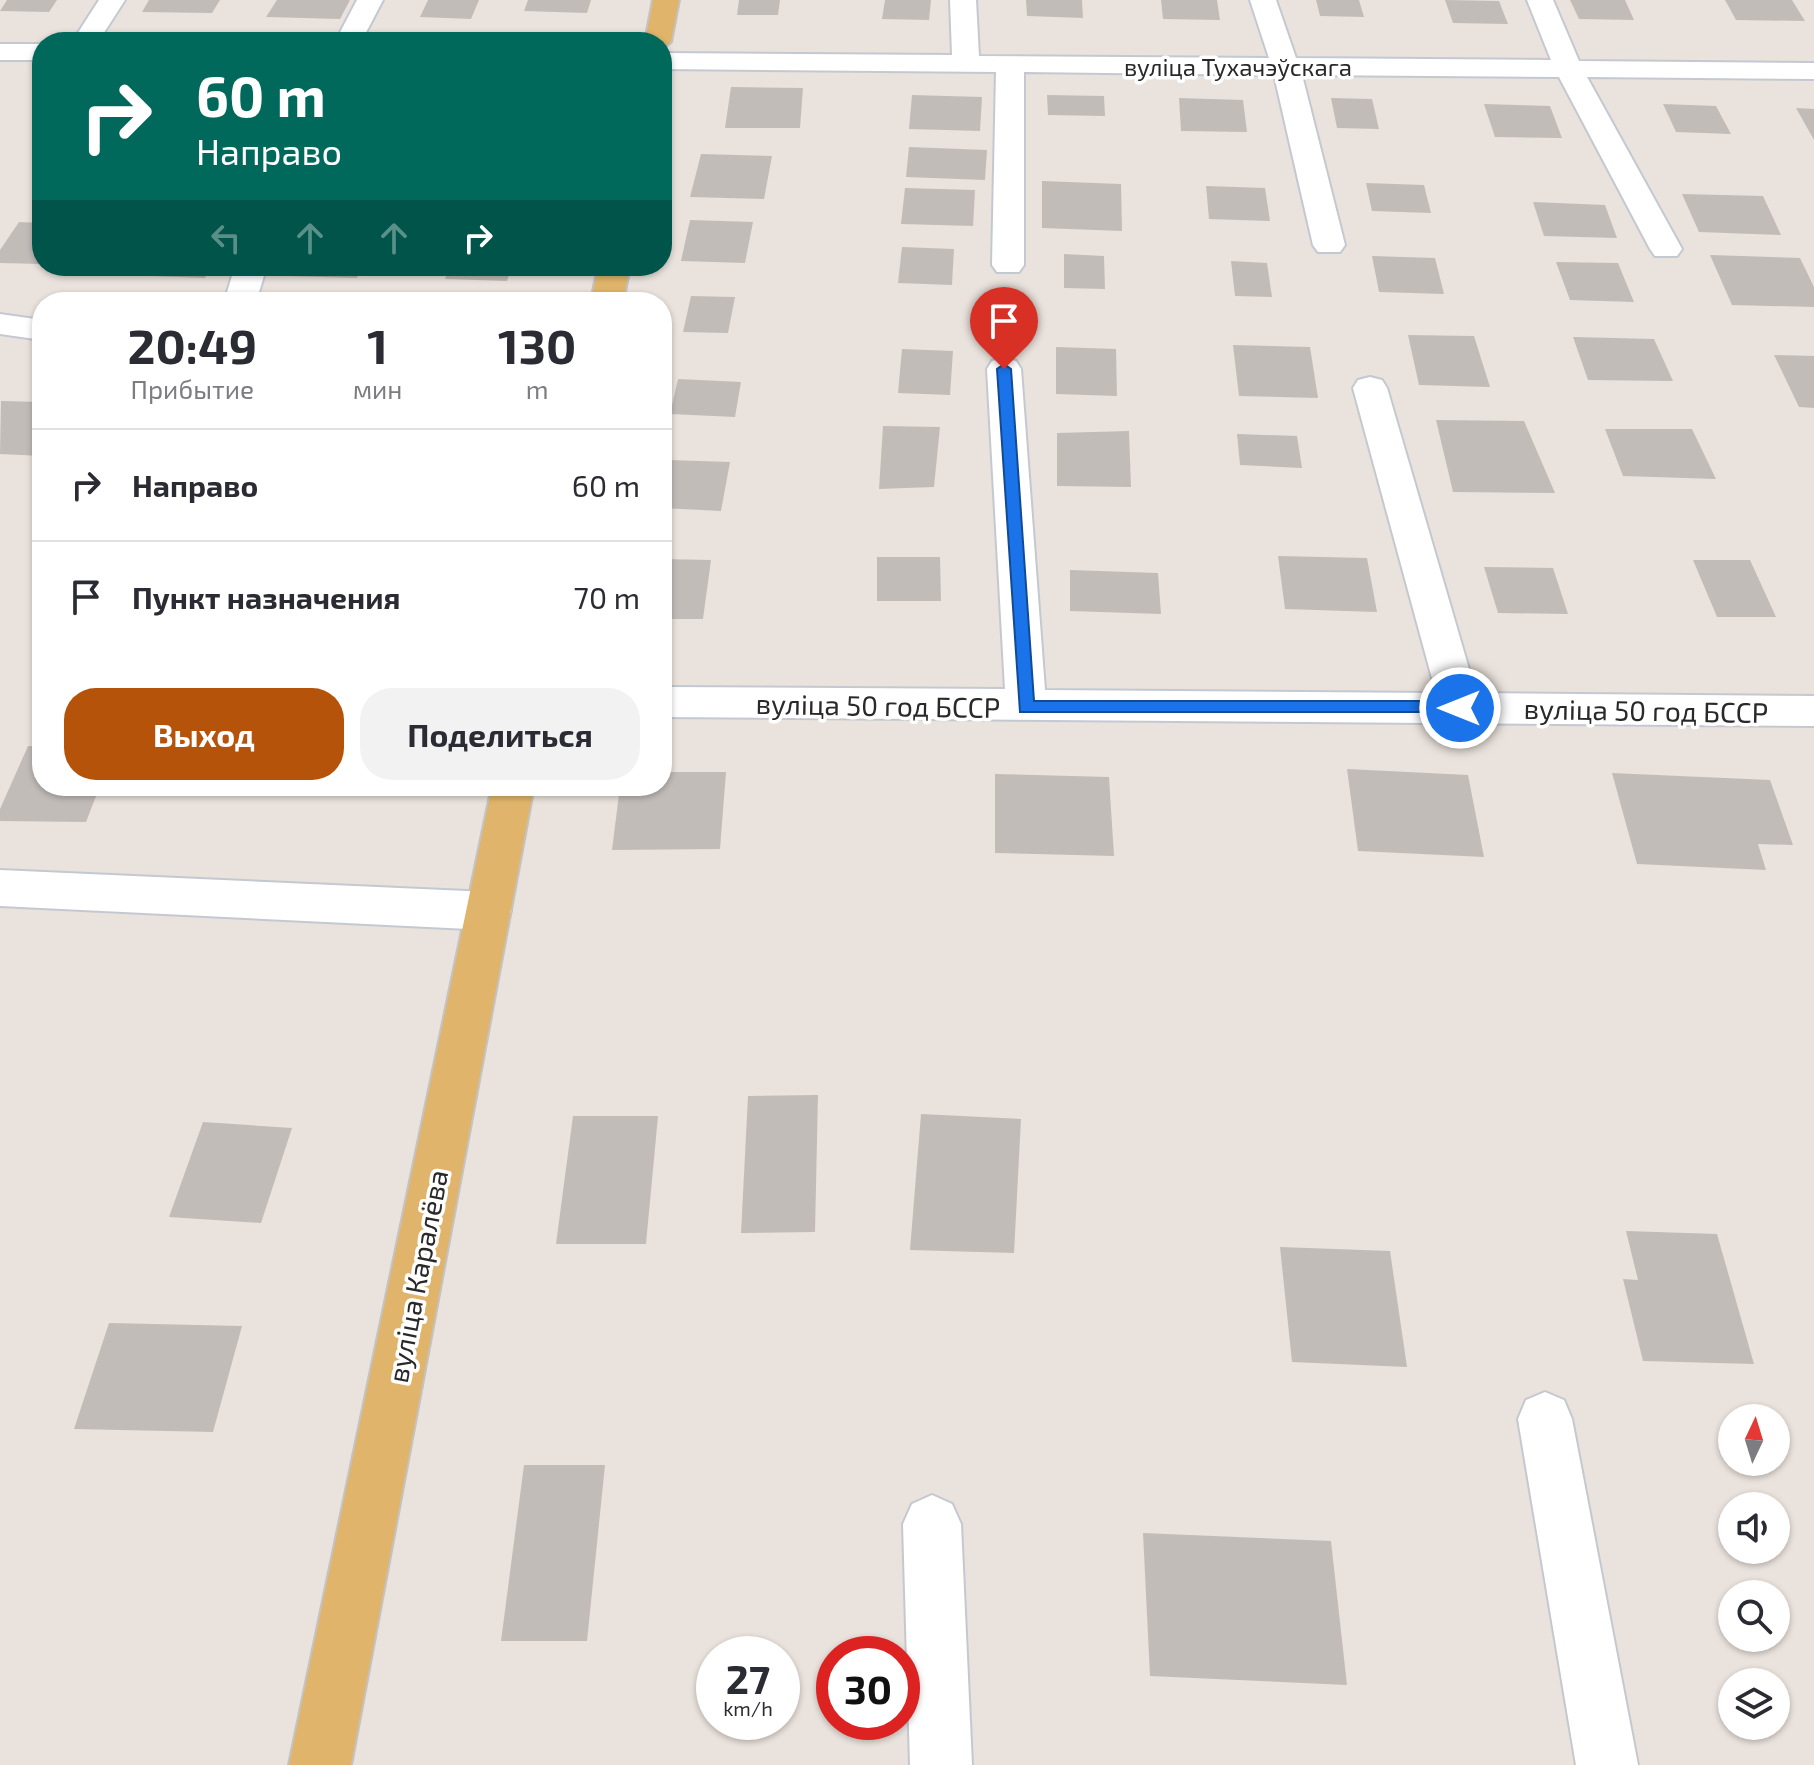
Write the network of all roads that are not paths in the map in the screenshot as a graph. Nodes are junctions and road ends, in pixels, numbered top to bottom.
1 (112, 0) edge
2 (370, 0) edge
3 (666, 0) edge
4 (963, 0) edge
5 (1263, 0) edge
6 (1540, 0) edge
7 (91, 32) edge
8 (353, 32) edge
9 (660, 32) edge
10 (0, 52) edge
11 (32, 52) edge
12 (672, 61) edge
13 (966, 64) junction
14 (1010, 65) junction
15 (1283, 66) junction
16 (1568, 68) junction
17 (1814, 71) edge
18 (1329, 245) dead end
19 (1666, 249) dead end
20 (1008, 265) dead end
21 (0, 324) edge
22 (32, 329) edge
23 (1004, 369) dead end
24 (1370, 388) dead end
25 (672, 702) edge
26 (1026, 707) junction
27 (1460, 708) junction
28 (1814, 711) edge
29 (511, 796) edge
30 (0, 888) edge
31 (489, 911) junction
32 (1545, 1419) dead end
33 (932, 1524) dead end
34 (320, 1765) edge
35 (941, 1765) edge
36 (1607, 1765) edge

1 - 7 street
2 - 8 street
3 - 9 main road
4 - 13 street
5 - 15 street
6 - 16 street
10 - 11 street
12 - 13 street, вуліца Тухачэўскага
13 - 14 street, вуліца Тухачэўскага
14 - 15 street, вуліца Тухачэўскага
14 - 20 street
15 - 16 street, вуліца Тухачэўскага
15 - 18 street
16 - 17 street, вуліца Тухачэўскага
16 - 19 street
21 - 22 street
23 - 26 street
24 - 27 street
25 - 26 street, вуліца 50 год БССР
26 - 27 street, вуліца 50 год БССР
27 - 28 street, вуліца 50 год БССР
29 - 31 main road, вуліца Каралёва
30 - 31 street
31 - 34 main road, вуліца Каралёва
32 - 36 street
33 - 35 street

